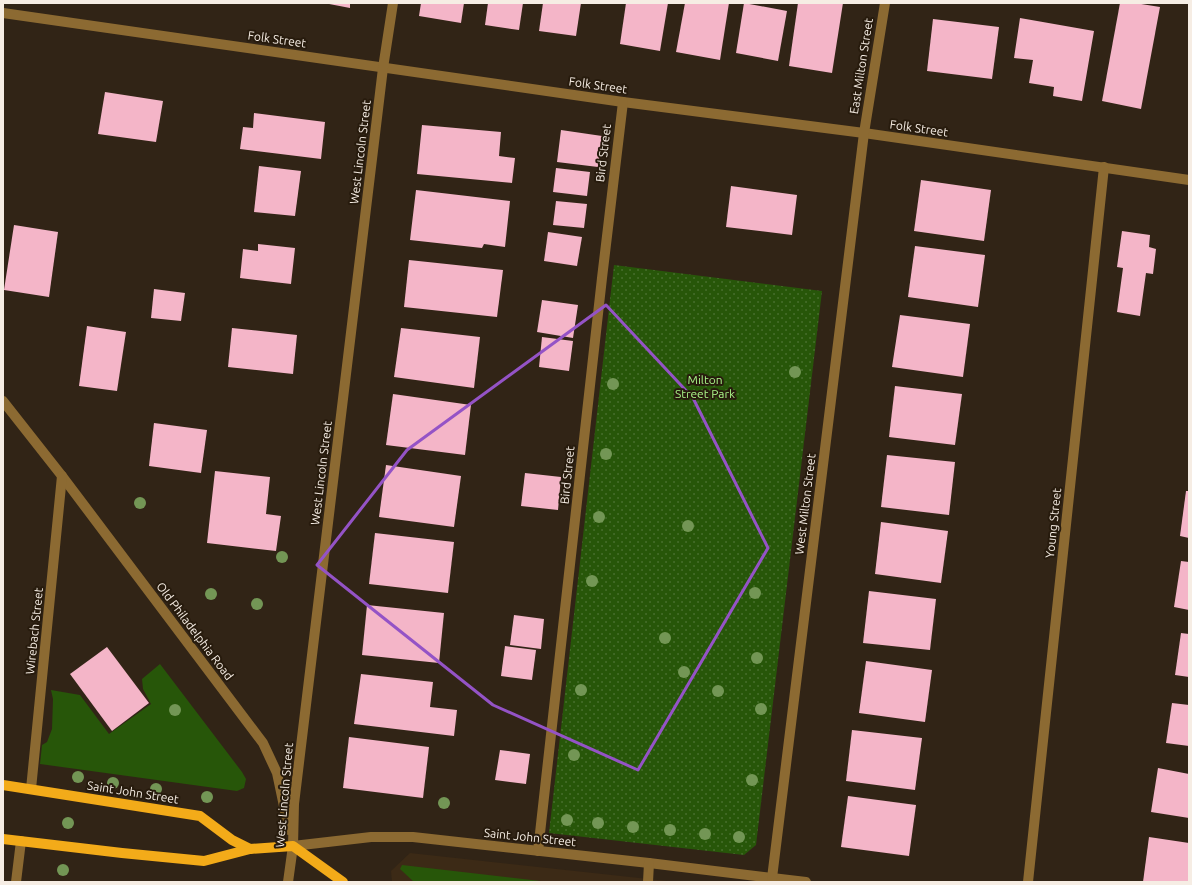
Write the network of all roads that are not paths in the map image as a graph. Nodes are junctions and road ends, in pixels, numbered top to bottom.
1 (393, 3) edge
2 (884, 3) edge
3 (3, 13) edge
4 (383, 68) junction
5 (623, 102) junction
6 (864, 133) junction
7 (1104, 167) junction
8 (1189, 180) edge
9 (3, 401) edge
10 (62, 476) junction
11 (3, 785) edge
12 (31, 789) junction
13 (3, 839) edge
14 (21, 841) junction
15 (293, 846) junction
16 (250, 849) junction
17 (538, 851) junction
18 (649, 863) junction
19 (772, 878) junction
20 (16, 882) edge
21 (288, 882) edge
22 (343, 882) edge
23 (648, 882) edge
24 (806, 882) edge
25 (1028, 882) edge

1 - 4 street, West Lincoln Street
2 - 6 street, East Milton Street
3 - 4 street, Folk Street
4 - 5 street, Folk Street
4 - 15 street, West Lincoln Street
5 - 6 street, Folk Street
5 - 17 street, Bird Street
6 - 7 street, Folk Street
6 - 19 street, West Milton Street
7 - 8 street, Folk Street
7 - 25 street, Young Street
9 - 10 street, Old Philadelphia Road
10 - 12 street, Wirebach Street
10 - 15 street, Old Philadelphia Road
11 - 12 main road, Saint John Street
12 - 16 main road, Saint John Street
13 - 14 main road, Saint John Street
14 - 16 main road, Saint John Street
14 - 20 street
15 - 16 main road, Saint John Street
15 - 17 street, Saint John Street
15 - 21 street, West Lincoln Street
15 - 22 main road
17 - 18 street, Saint John Street
18 - 19 street, Saint John Street
18 - 23 street
19 - 24 street, Saint John Street

